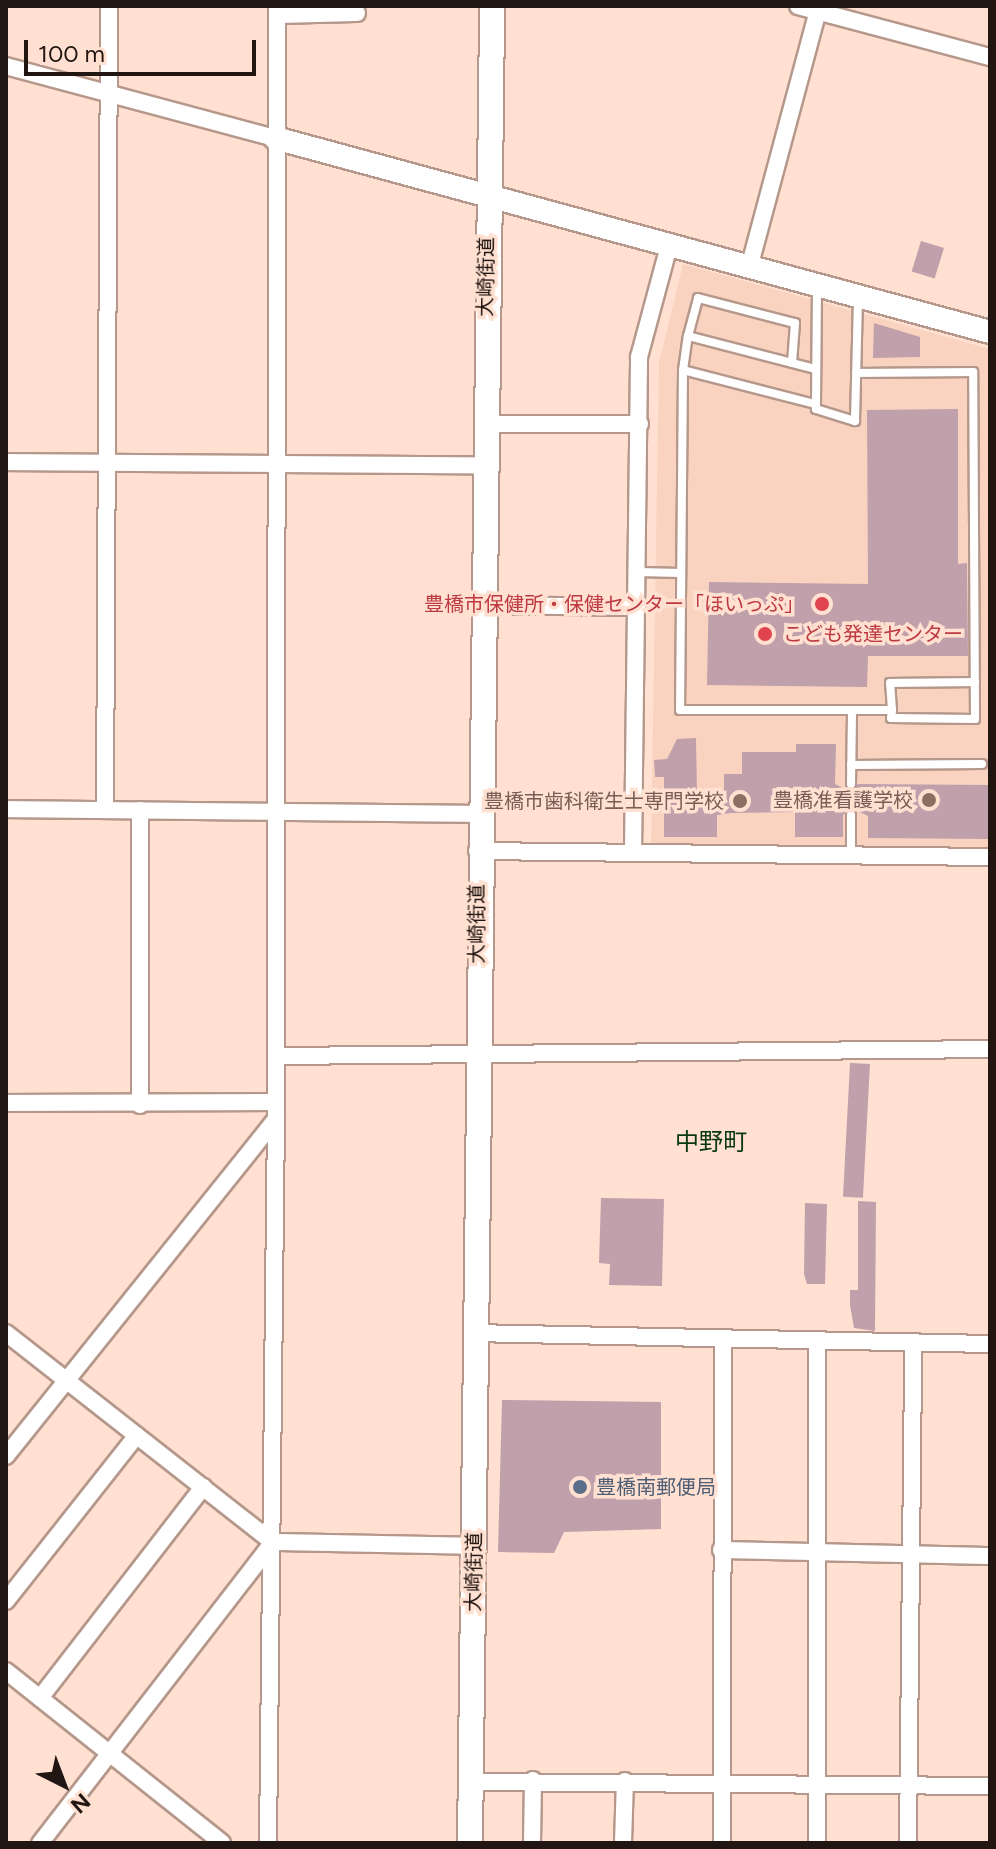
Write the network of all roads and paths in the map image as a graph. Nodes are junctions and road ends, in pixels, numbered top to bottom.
1 (109, 6) edge
2 (492, 6) edge
3 (798, 6) edge
4 (818, 9) edge
5 (277, 10) edge
6 (357, 13) dead end
7 (990, 57) edge
8 (6, 66) edge
9 (109, 91) junction
10 (275, 138) junction
11 (487, 198) junction
12 (669, 246) junction
13 (749, 268) junction
14 (817, 286) junction
15 (858, 297) junction
16 (990, 332) edge
17 (688, 336) junction
18 (792, 363) junction
19 (816, 369) junction
20 (683, 370) junction
21 (856, 373) junction
22 (815, 404) junction
23 (483, 424) junction
24 (640, 424) junction
25 (278, 461) junction
26 (6, 462) edge
27 (107, 463) junction
28 (483, 465) junction
29 (638, 572) junction
30 (681, 573) junction
31 (481, 605) junction
32 (637, 607) junction
33 (975, 682) junction
34 (852, 710) junction
35 (892, 710) junction
36 (982, 764) dead end
37 (851, 765) junction
38 (851, 784) dead end
39 (6, 809) edge
40 (105, 810) junction
41 (140, 810) junction
42 (276, 811) junction
43 (478, 814) junction
44 (851, 815) dead end
45 (477, 851) junction
46 (633, 853) junction
47 (851, 855) junction
48 (990, 857) edge
49 (990, 1049) edge
50 (476, 1053) junction
51 (279, 1056) junction
52 (275, 1102) junction
53 (6, 1103) edge
54 (140, 1105) junction
55 (276, 1119) junction
56 (6, 1333) edge
57 (472, 1333) junction
58 (723, 1338) junction
59 (817, 1341) junction
60 (913, 1344) junction
61 (990, 1344) edge
62 (67, 1381) junction
63 (137, 1435) junction
64 (6, 1456) edge
65 (203, 1487) junction
66 (273, 1542) junction
67 (474, 1546) junction
68 (721, 1550) junction
69 (819, 1556) junction
70 (990, 1556) edge
71 (912, 1557) junction
72 (6, 1601) edge
73 (6, 1671) edge
74 (40, 1698) junction
75 (110, 1753) junction
76 (533, 1780) junction
77 (625, 1781) junction
78 (719, 1781) junction
79 (815, 1781) junction
80 (470, 1782) junction
81 (907, 1784) junction
82 (990, 1786) edge
83 (40, 1843) edge
84 (222, 1843) edge
85 (268, 1843) edge
86 (470, 1843) edge
87 (532, 1843) edge
88 (623, 1843) edge
89 (722, 1843) edge
90 (817, 1843) edge
91 (908, 1843) edge

1 - 9 street
2 - 11 main road, 大崎街道
3 - 4 street
4 - 7 street
4 - 13 street
5 - 6 street
5 - 10 street
8 - 9 street
9 - 10 street
9 - 27 street
10 - 11 street
10 - 25 street
11 - 12 street
11 - 23 main road, 大崎街道
12 - 13 street
12 - 24 street
13 - 14 street
14 - 15 street
14 - 19 lane
15 - 16 street
15 - 21 lane
17 - 18 lane
17 - 18 lane
17 - 20 lane
18 - 19 lane
19 - 22 lane
20 - 22 lane
20 - 30 lane
21 - 22 lane
21 - 33 lane
23 - 24 street
23 - 28 main road, 大崎街道
24 - 29 street
25 - 27 street
25 - 28 street
25 - 42 street
26 - 27 street
27 - 40 street
28 - 31 main road, 大崎街道
29 - 30 lane
29 - 32 street
30 - 34 lane
31 - 32 street
31 - 43 main road, 大崎街道
32 - 46 street
33 - 35 lane
33 - 35 lane
34 - 35 lane
34 - 37 lane
36 - 37 lane
37 - 38 lane
39 - 40 street
40 - 41 street
41 - 42 street
41 - 54 street
42 - 43 street
42 - 51 street
43 - 45 main road, 大崎街道
44 - 47 lane
45 - 46 street
45 - 50 main road, 大崎街道
46 - 47 street
47 - 48 street
49 - 50 street
50 - 51 street
50 - 57 main road, 大崎街道
51 - 52 street
52 - 54 street
52 - 55 street
53 - 54 street
55 - 62 street
55 - 66 street
56 - 62 street
57 - 58 street
57 - 67 main road, 大崎街道
58 - 59 street
58 - 68 street
59 - 60 street
59 - 69 street
60 - 61 street
60 - 71 street
62 - 63 street
62 - 64 street
63 - 65 street
63 - 72 street
65 - 66 street
65 - 74 street
66 - 67 street
66 - 75 street
66 - 85 street
67 - 80 main road, 大崎街道
68 - 69 street
68 - 78 street
69 - 71 street
69 - 79 street
70 - 71 street
71 - 81 street
73 - 74 street
74 - 75 street
75 - 83 street
75 - 84 street
76 - 77 street
76 - 80 street
76 - 87 street
77 - 78 street
77 - 88 street
78 - 79 street
78 - 89 street
79 - 81 street
79 - 90 street
80 - 86 main road, 大崎街道
81 - 82 street
81 - 91 street

